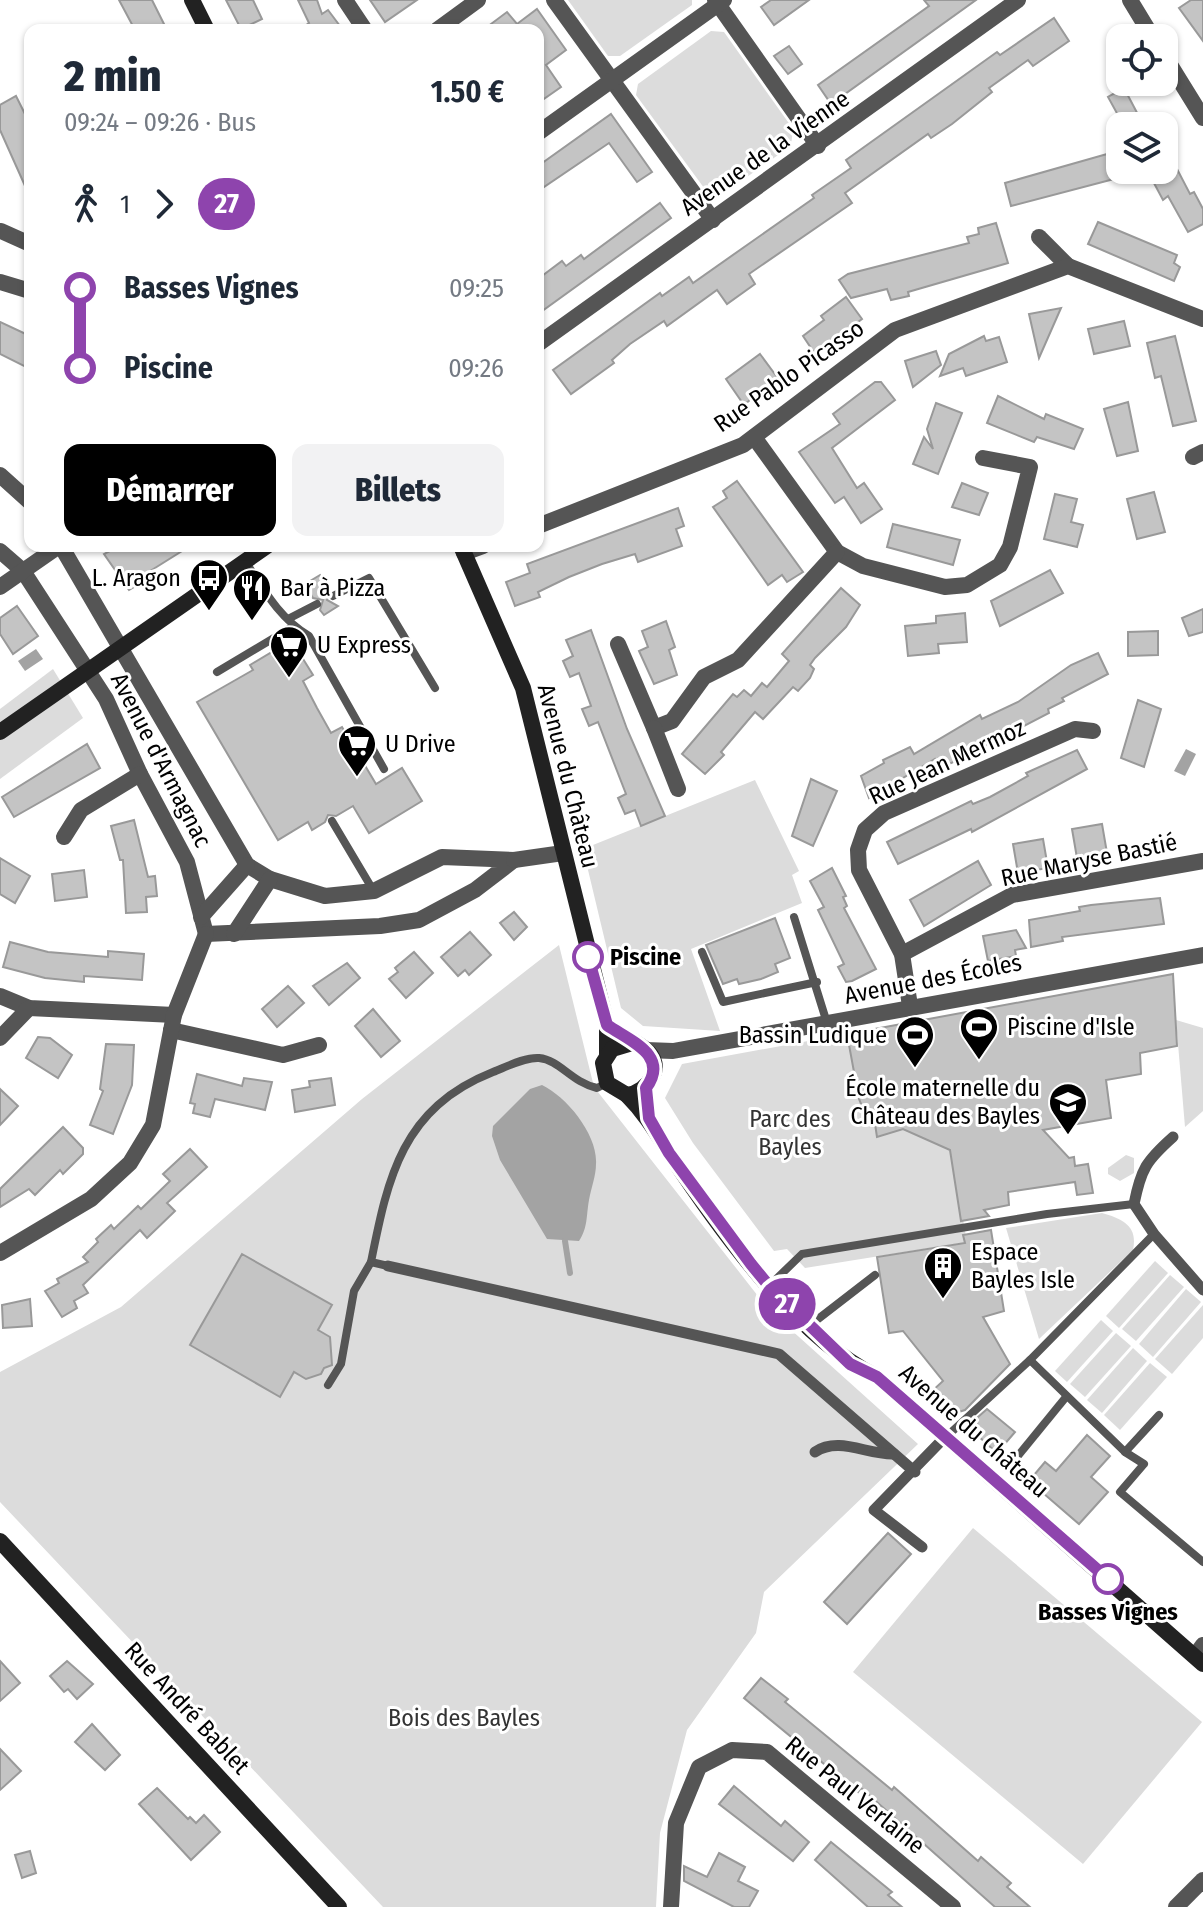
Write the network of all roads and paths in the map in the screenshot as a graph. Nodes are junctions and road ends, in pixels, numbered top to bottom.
1 (192, 0) edge
2 (345, 0) edge
3 (478, 0) edge
4 (554, 0) edge
5 (1018, 0) edge
6 (1130, 0) edge
7 (719, 1) edge
8 (204, 24) edge
9 (361, 24) edge
10 (445, 24) edge
11 (1145, 24) edge
12 (1178, 78) edge
13 (611, 80) junction
14 (1203, 118) edge
15 (544, 129) edge
16 (818, 146) junction
17 (713, 220) junction
18 (0, 231) edge
19 (1039, 237) dead end
20 (24, 241) edge
21 (1068, 266) junction
22 (0, 282) edge
23 (24, 289) edge
24 (1203, 319) edge
25 (544, 340) edge
26 (754, 437) junction
27 (983, 458) dead end
28 (0, 475) edge
29 (24, 497) edge
30 (544, 524) edge
31 (0, 551) edge
32 (51, 552) edge
33 (64, 552) edge
34 (258, 552) edge
35 (463, 552) edge
36 (837, 552) junction
37 (245, 561) junction
38 (23, 571) junction
39 (0, 587) edge
40 (333, 596) dead end
41 (317, 604) dead end
42 (291, 623) junction
43 (618, 644) dead end
44 (121, 650) junction
45 (90, 672) junction
46 (217, 672) dead end
47 (435, 688) dead end
48 (654, 728) junction
49 (1093, 731) dead end
50 (0, 732) edge
51 (384, 769) dead end
52 (140, 774) junction
53 (678, 789) dead end
54 (332, 821) dead end
55 (64, 837) dead end
56 (563, 853) junction
57 (514, 860) junction
58 (1203, 861) edge
59 (247, 865) junction
60 (270, 879) junction
61 (374, 891) junction
62 (201, 917) junction
63 (794, 917) dead end
64 (206, 934) junction
65 (234, 934) junction
66 (702, 952) dead end
67 (902, 954) junction
68 (1196, 957) edge
69 (817, 982) junction
70 (0, 996) edge
71 (910, 1006) junction
72 (29, 1008) junction
73 (173, 1022) junction
74 (827, 1023) junction
75 (607, 1025) junction
76 (0, 1038) edge
77 (319, 1045) dead end
78 (639, 1046) junction
79 (673, 1051) junction
80 (607, 1054) junction
81 (655, 1069) junction
82 (607, 1083) junction
83 (646, 1088) junction
84 (627, 1095) junction
85 (649, 1118) junction
86 (1173, 1137) dead end
87 (1134, 1204) junction
88 (1154, 1234) junction
89 (0, 1253) edge
90 (371, 1262) junction
91 (388, 1266) joint
92 (875, 1275) dead end
93 (769, 1286) junction
94 (1203, 1290) edge
95 (809, 1326) junction
96 (1030, 1360) junction
97 (328, 1385) dead end
98 (1066, 1397) junction
99 (1159, 1415) dead end
100 (945, 1437) junction
101 (815, 1452) dead end
102 (1125, 1452) junction
103 (894, 1454) junction
104 (1017, 1457) dead end
105 (915, 1472) junction
106 (0, 1541) edge
107 (922, 1547) dead end
108 (1203, 1562) edge
109 (1200, 1655) edge
110 (1203, 1880) edge
111 (339, 1907) edge
112 (671, 1907) edge
113 (953, 1907) edge
114 (1176, 1907) edge

1 - 8 main road
2 - 9 street
3 - 10 street
4 - 13 street
5 - 16 street, Avenue de la Vienne
6 - 11 street
7 - 13 street
7 - 16 street
12 - 14 street
13 - 15 street
13 - 17 street
16 - 17 street, Avenue de la Vienne
17 - 25 street, Avenue de la Vienne
18 - 20 street
19 - 21 street
21 - 24 street
21 - 26 street, Rue Pablo Picasso
22 - 23 street
26 - 30 street, Rue Pablo Picasso
26 - 36 street
27 - 36 street
28 - 29 street
31 - 38 street, Avenue d'Armagnac
32 - 38 street
33 - 44 street, Avenue d'Armagnac
34 - 37 main road
35 - 56 main road, Avenue du Château
36 - 48 street
37 - 42 lane
37 - 44 main road
38 - 39 street
38 - 45 street, Avenue d'Armagnac
40 - 47 lane
41 - 42 lane
42 - 46 lane
42 - 51 lane
43 - 48 street
44 - 45 main road
44 - 59 street, Avenue d'Armagnac
45 - 50 main road
45 - 52 street, Avenue d'Armagnac
48 - 53 street
49 - 67 street, Rue Jean Mermoz
52 - 55 street
52 - 62 street, Avenue d'Armagnac
54 - 61 lane
56 - 57 street, Avenue d'Armagnac
56 - 75 main road, Avenue du Château
57 - 61 street, Avenue d'Armagnac
57 - 65 street, Avenue d'Armagnac
58 - 67 street, Rue Maryse Bastié
59 - 60 street, Avenue d'Armagnac
59 - 62 street
60 - 61 street, Avenue d'Armagnac
60 - 65 street
62 - 64 street, Avenue d'Armagnac
63 - 69 lane
64 - 65 street, Avenue d'Armagnac
64 - 73 street
66 - 69 lane
67 - 71 street, Rue Jean Mermoz
68 - 71 street, Avenue des Écoles
69 - 74 lane
70 - 72 street
71 - 74 street, Avenue des Écoles
72 - 73 street
72 - 76 street
73 - 77 street
73 - 89 street
74 - 79 street, Avenue des Écoles
75 - 78 main road
75 - 80 main road, Avenue du Château
78 - 79 street, Avenue des Écoles
78 - 80 main road
78 - 81 main road
79 - 81 street
80 - 82 main road
81 - 83 main road
82 - 84 main road
82 - 90 lane
83 - 84 main road
83 - 85 main road, Avenue du Château
84 - 85 main road, Avenue du Château
85 - 93 main road, Avenue du Château
86 - 87 street
87 - 88 street
87 - 93 lane
88 - 94 street
88 - 96 lane
90 - 91 lane
90 - 97 lane
91 - 103 street
92 - 95 lane
93 - 95 main road, Avenue du Château
95 - 100 main road, Avenue du Château
96 - 98 lane
96 - 100 lane
98 - 102 lane
98 - 104 lane
99 - 102 lane
100 - 105 street
100 - 109 main road, Avenue du Château
101 - 103 street
102 - 108 lane
103 - 105 street
105 - 107 street
106 - 111 main road, Rue André Bablet
110 - 114 street
112 - 113 street, Rue Paul Verlaine

